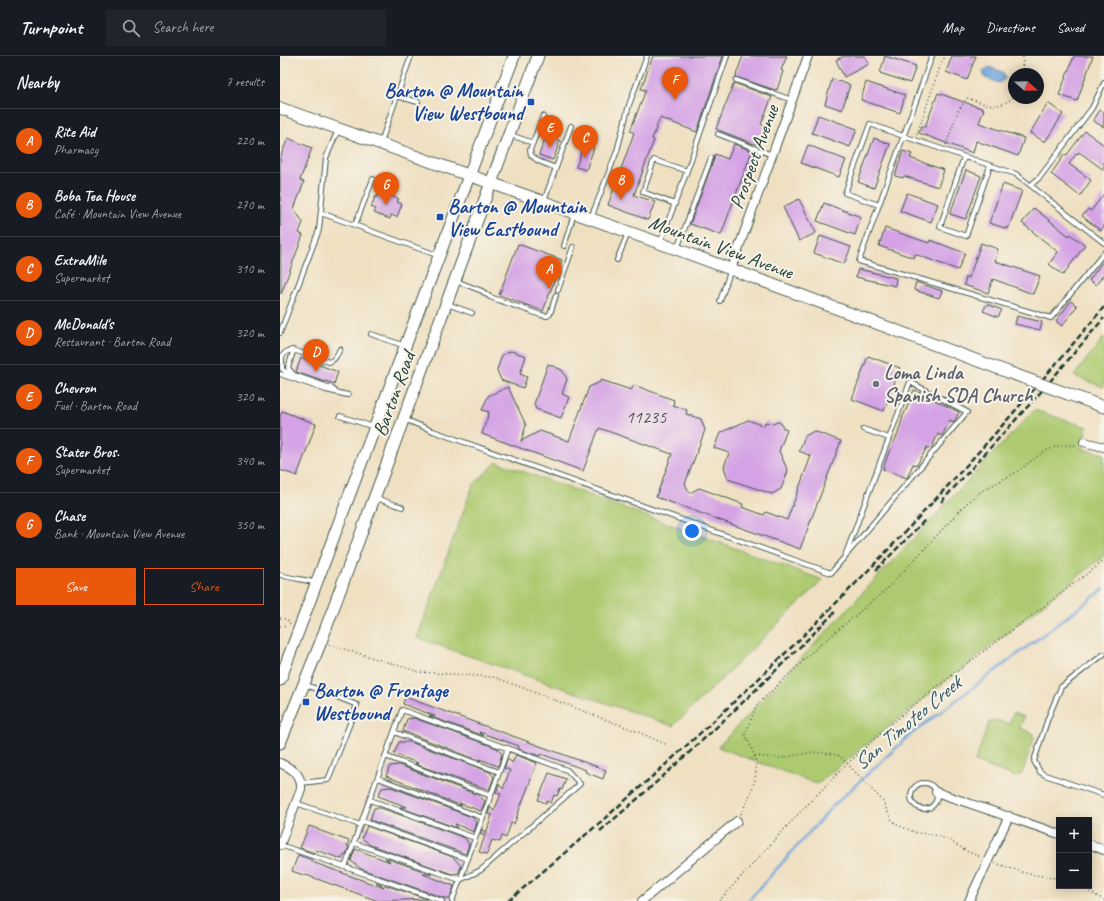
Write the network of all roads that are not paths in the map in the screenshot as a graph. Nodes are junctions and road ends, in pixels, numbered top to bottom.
1 (410, 56) edge
2 (514, 56) edge
3 (538, 56) edge
4 (647, 56) edge
5 (727, 56) edge
6 (808, 56) edge
7 (932, 56) edge
8 (736, 80) dead end
9 (1104, 83) edge
10 (397, 96) junction
11 (792, 100) junction
12 (418, 102) dead end
13 (280, 108) edge
14 (543, 116) dead end
15 (571, 126) dead end
16 (338, 130) junction
17 (718, 134) dead end
18 (510, 135) junction
19 (903, 136) junction
20 (533, 142) junction
21 (380, 144) junction
22 (773, 155) junction
23 (964, 157) junction
24 (711, 158) dead end
25 (990, 166) junction
26 (556, 168) junction
27 (687, 171) junction
28 (469, 177) junction
29 (373, 179) dead end
30 (492, 184) junction
31 (1031, 185) junction
32 (544, 202) junction
33 (675, 204) junction
34 (879, 205) junction
35 (321, 213) junction
36 (575, 213) junction
37 (591, 219) junction
38 (355, 225) junction
39 (628, 232) junction
40 (660, 243) junction
41 (1104, 243) edge
42 (564, 246) dead end
43 (573, 247) dead end
44 (677, 249) junction
45 (1104, 252) edge
46 (439, 256) junction
47 (617, 260) dead end
48 (731, 269) junction
49 (456, 281) junction
50 (558, 290) dead end
51 (556, 295) dead end
52 (720, 301) dead end
53 (447, 304) junction
54 (472, 313) dead end
55 (280, 333) edge
56 (371, 334) dead end
57 (406, 346) junction
58 (340, 349) dead end
59 (296, 351) junction
60 (280, 374) edge
61 (294, 375) junction
62 (335, 391) junction
63 (348, 395) dead end
64 (1104, 406) edge
65 (340, 416) dead end
66 (404, 419) junction
67 (375, 428) junction
68 (863, 429) dead end
69 (889, 438) junction
70 (1081, 444) road end
71 (1104, 447) edge
72 (375, 498) junction
73 (402, 508) dead end
74 (845, 556) junction
75 (281, 575) dead end
76 (316, 583) junction
77 (1104, 654) edge
78 (280, 680) edge
79 (304, 684) junction
80 (394, 732) junction
81 (280, 743) edge
82 (508, 748) junction
83 (385, 756) junction
84 (280, 763) edge
85 (499, 772) junction
86 (378, 778) junction
87 (301, 783) junction
88 (936, 792) junction
89 (491, 796) junction
90 (1104, 796) edge
91 (370, 800) junction
92 (296, 802) junction
93 (1009, 816) junction
94 (483, 818) junction
95 (737, 821) road end
96 (361, 823) junction
97 (1056, 833) edge
98 (475, 838) junction
99 (354, 843) junction
100 (280, 845) edge
101 (1092, 845) edge
102 (1104, 850) edge
103 (468, 859) junction
104 (345, 867) junction
105 (460, 880) junction
106 (442, 901) edge
107 (452, 901) edge
108 (642, 901) edge
109 (969, 901) edge

1 - 10 lane
2 - 28 main road, Barton Road
3 - 18 main road, Barton Road
4 - 37 lane
5 - 27 lane
6 - 11 street, Prospect Avenue
7 - 19 lane
8 - 11 lane
9 - 31 lane
10 - 12 lane
10 - 21 lane
11 - 22 street, Prospect Avenue
13 - 16 main road, Mountain View Avenue
14 - 20 lane
15 - 26 lane
16 - 21 main road, Mountain View Avenue
16 - 35 lane
17 - 22 lane
18 - 20 lane
18 - 30 main road, Barton Road
19 - 23 lane
19 - 34 lane
19 - 34 lane
20 - 26 lane
21 - 28 main road, Mountain View Avenue
22 - 48 street, Prospect Avenue
23 - 25 lane
23 - 25 lane
24 - 44 lane
25 - 31 lane
26 - 32 lane
27 - 33 lane
27 - 33 lane
28 - 30 main road, Mountain View Avenue
28 - 46 main road, Barton Road
29 - 38 lane
30 - 32 main road, Mountain View Avenue
30 - 49 main road, Barton Road
31 - 41 lane
32 - 36 main road, Mountain View Avenue
33 - 40 lane
34 - 45 lane
35 - 38 lane
35 - 55 lane
36 - 37 main road, Mountain View Avenue
36 - 42 lane
37 - 39 main road, Mountain View Avenue
38 - 46 lane
39 - 40 main road, Mountain View Avenue
39 - 47 lane
40 - 44 main road, Mountain View Avenue
43 - 50 lane
44 - 48 main road, Mountain View Avenue
46 - 57 main road, Barton Road
48 - 52 lane
48 - 64 main road, Mountain View Avenue, bridge
49 - 51 lane
49 - 53 main road, Barton Road
53 - 54 lane
53 - 66 main road, Barton Road
56 - 57 lane
57 - 67 main road, Barton Road
58 - 59 lane
59 - 61 lane
59 - 61 lane
60 - 62 lane
61 - 62 lane
62 - 63 lane
65 - 67 lane
66 - 72 main road, Barton Road
66 - 74 lane
67 - 76 main road, Barton Road
68 - 69 lane
69 - 74 lane
69 - 74 lane
70 - 71 street
72 - 73 lane
72 - 79 main road, Barton Road
75 - 76 lane
76 - 78 main road, Barton Road
77 - 90 lane
79 - 81 main road, Barton Road
79 - 87 lane
80 - 82 lane
80 - 83 lane
80 - 85 lane
82 - 85 lane
82 - 105 lane
83 - 86 lane
83 - 89 lane
84 - 87 street
85 - 89 lane
86 - 91 lane
86 - 94 lane
87 - 92 street
88 - 88 lane
88 - 93 street
89 - 94 lane
91 - 96 lane
91 - 98 lane
92 - 96 lane
92 - 100 street
93 - 97 street
93 - 109 street
94 - 98 lane
95 - 108 street
96 - 99 lane
96 - 103 lane
98 - 103 lane
99 - 104 lane
99 - 105 lane
100 - 104 lane
101 - 102 street
103 - 105 lane
104 - 106 lane
105 - 107 lane

